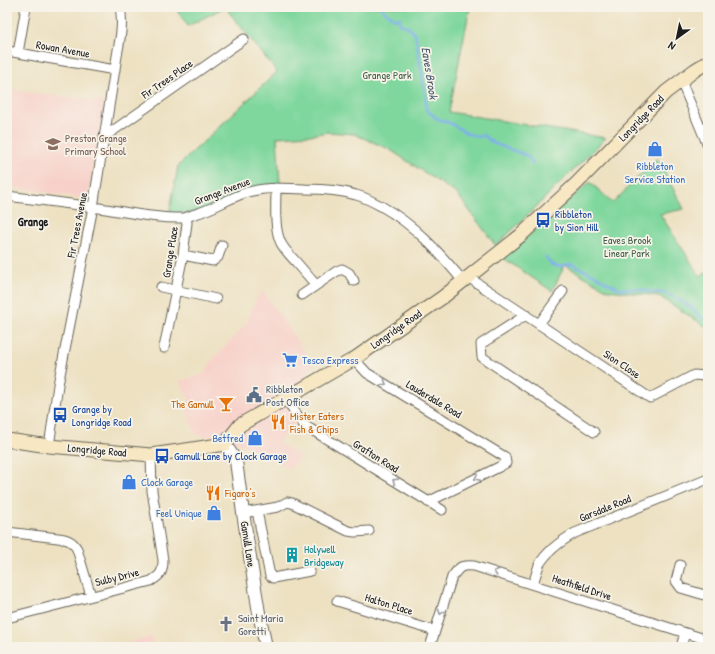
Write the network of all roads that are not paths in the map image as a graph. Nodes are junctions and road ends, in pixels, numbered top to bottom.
1 (26, 7) edge
2 (120, 7) edge
3 (244, 39) dead end
4 (7, 51) edge
5 (18, 53) junction
6 (708, 62) edge
7 (115, 70) junction
8 (681, 80) junction
9 (104, 137) junction
10 (708, 146) edge
11 (276, 188) junction
12 (7, 196) edge
13 (93, 207) junction
14 (186, 218) junction
15 (222, 244) dead end
16 (183, 255) junction
17 (466, 279) junction
18 (354, 281) dead end
19 (316, 285) junction
20 (161, 287) dead end
21 (175, 290) junction
22 (563, 291) dead end
23 (302, 295) dead end
24 (216, 299) dead end
25 (526, 315) junction
26 (539, 324) junction
27 (164, 348) dead end
28 (354, 359) junction
29 (708, 380) edge
30 (286, 399) junction
31 (594, 432) dead end
32 (7, 440) edge
33 (225, 444) junction
34 (49, 446) junction
35 (151, 455) junction
36 (708, 479) edge
37 (428, 502) junction
38 (442, 510) dead end
39 (257, 511) junction
40 (243, 513) junction
41 (368, 531) dead end
42 (7, 532) edge
43 (680, 565) dead end
44 (310, 571) dead end
45 (533, 584) junction
46 (91, 596) junction
47 (708, 596) edge
48 (337, 601) dead end
49 (7, 618) edge
50 (435, 631) junction
51 (686, 633) junction
52 (708, 640) edge
53 (266, 647) edge
54 (430, 647) edge
55 (681, 647) edge

1 - 5 street
2 - 7 street, Fir Trees Avenue
3 - 9 street, Fir Trees Place
4 - 5 street, Rowan Avenue
5 - 7 street, Rowan Avenue
6 - 8 main road, Longridge Road
7 - 9 street, Fir Trees Avenue
8 - 10 street
8 - 17 main road, Longridge Road
9 - 13 street, Fir Trees Avenue
11 - 14 street, Grange Avenue
11 - 17 street, Grange Avenue
11 - 19 street
12 - 13 street, Grange Avenue
13 - 14 street, Grange Avenue
13 - 34 street, Fir Trees Avenue
14 - 16 street, Grange Place
15 - 16 street
16 - 21 street, Grange Place
17 - 25 street, Sion Close
17 - 28 main road, Longridge Road
18 - 19 street
19 - 23 street
20 - 21 street, Grange Place
21 - 24 street, Grange Place
21 - 27 street, Grange Place
22 - 26 street
25 - 26 street, Sion Close
25 - 31 street
26 - 29 street, Sion Close
28 - 30 main road, Longridge Road
28 -> 37 street, Lauderdale Road
30 - 33 main road, Longridge Road
37 -> 30 street, Grafton Road
32 - 34 main road, Longridge Road
33 - 35 main road, Longridge Road
33 - 40 street, Gamull Lane
34 - 35 main road, Longridge Road
35 - 46 street, Sulby Drive
36 - 45 street, Garsdale Road
37 - 38 street, Grafton Road
39 - 40 street
39 - 41 street
39 - 44 street
40 - 53 street, Gamull Lane
42 - 46 street
43 - 47 street
45 -> 50 street, Heathfield Drive
45 - 51 street, Heathfield Drive
46 - 49 street, Sulby Drive
48 - 50 street, Halton Place
50 - 54 street
51 - 52 street, Heathfield Drive
51 - 55 street

